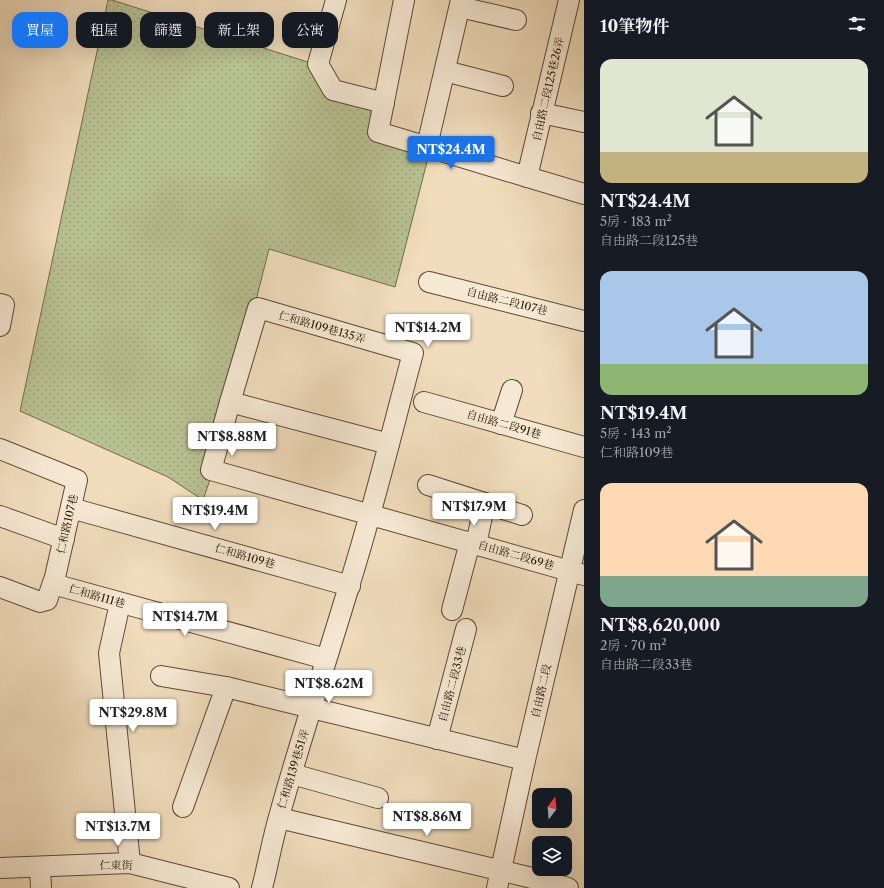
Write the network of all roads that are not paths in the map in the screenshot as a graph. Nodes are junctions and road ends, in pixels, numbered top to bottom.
1 (336, 0) edge
2 (404, 0) edge
3 (569, 0) edge
4 (461, 3) edge
5 (516, 20) dead end
6 (445, 71) junction
7 (502, 86) dead end
8 (384, 103) junction
9 (541, 113) junction
10 (584, 122) edge
11 (427, 146) junction
12 (527, 177) junction
13 (584, 194) edge
14 (429, 282) dead end
15 (0, 304) edge
16 (584, 321) edge
17 (0, 326) edge
18 (512, 390) dead end
19 (230, 402) junction
20 (424, 402) dead end
21 (501, 424) junction
22 (389, 444) junction
23 (584, 447) edge
24 (0, 449) edge
25 (428, 485) dead end
26 (485, 503) junction
27 (71, 508) junction
28 (584, 510) edge
29 (370, 514) junction
30 (522, 515) dead end
31 (0, 516) edge
32 (64, 539) junction
33 (473, 543) junction
34 (577, 573) edge
35 (53, 584) junction
36 (350, 586) junction
37 (0, 587) edge
38 (120, 603) junction
39 (452, 610) dead end
40 (466, 629) dead end
41 (326, 659) junction
42 (161, 676) dead end
43 (226, 687) junction
44 (312, 708) junction
45 (437, 739) junction
46 (525, 760) junction
47 (292, 774) junction
48 (378, 798) dead end
49 (183, 807) dead end
50 (278, 818) junction
51 (130, 863) junction
52 (40, 867) junction
53 (0, 868) edge
54 (499, 880) edge
55 (41, 888) edge
56 (229, 888) edge
57 (262, 888) edge
58 (568, 888) edge

1 - 8 street
2 - 8 street
3 - 9 street, 自由路二段125巷26弄
4 - 5 street
4 - 6 street
6 - 7 street
6 - 11 street
8 - 11 street
9 - 10 street
9 - 12 street, 自由路二段125巷26弄
11 - 12 street
12 - 13 street
14 - 16 street, 自由路二段107巷
15 - 17 street
18 - 21 street
19 - 22 street
19 - 22 street, 仁和路109巷135弄
19 - 29 street, 仁和路109巷135弄
20 - 21 street, 自由路二段91巷
21 - 23 street, 自由路二段91巷
22 - 29 street, 仁和路109巷135弄
24 - 27 street, 仁和路107巷
25 - 26 street
26 - 30 street
26 - 33 street
27 - 32 street, 仁和路107巷
27 - 36 street, 仁和路109巷
28 - 34 street, 自由路二段
29 - 33 street, 自由路二段69巷
29 - 36 street, 仁和路139巷51弄
31 - 32 street
32 - 35 street, 仁和路107巷
33 - 34 street, 自由路二段69巷
33 - 39 street
34 - 46 street, 自由路二段
35 - 37 street, 仁和路107巷
35 - 38 street, 仁和路111巷
36 - 41 street, 仁和路139巷51弄
38 - 41 street, 仁和路111巷
38 - 51 street
40 - 45 street, 自由路二段33巷
41 - 44 street, 仁和路139巷51弄
42 - 43 street
43 - 44 street
43 - 49 street
44 - 45 street
44 - 47 street, 仁和路139巷51弄
45 - 46 street
46 - 54 street, 自由路二段
47 - 48 street
47 - 50 street, 仁和路139巷51弄
50 - 54 street
50 - 57 street, 仁和路139巷51弄
51 - 52 street, 仁東街
51 - 56 street, 仁東街
52 - 53 street, 仁東街
52 - 55 street
54 - 58 street

